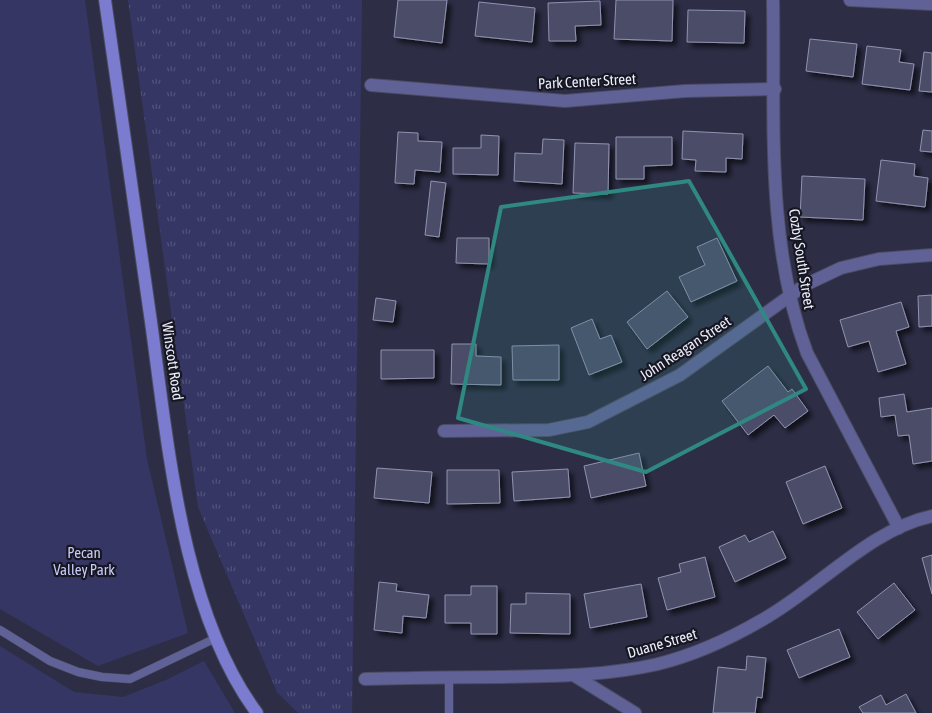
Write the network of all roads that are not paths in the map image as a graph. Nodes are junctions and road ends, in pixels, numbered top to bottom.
1 (105, 0) edge
2 (773, 0) edge
3 (850, 0) edge
4 (932, 4) edge
5 (371, 85) dead end
6 (775, 89) junction
7 (932, 256) edge
8 (789, 296) junction
9 (444, 431) dead end
10 (932, 516) edge
11 (899, 528) junction
12 (0, 630) edge
13 (216, 638) junction
14 (575, 676) junction
15 (449, 678) junction
16 (365, 679) dead end
17 (257, 713) edge
18 (449, 713) edge
19 (635, 713) edge

1 - 13 main road, Winscott Road
2 - 6 street, Cozby South Street
3 - 4 street
5 - 6 street, Park Center Street
6 - 8 street, Cozby South Street
7 - 8 street, John Reagan Street
8 - 9 street, John Reagan Street
8 - 11 street, Cozby South Street
10 - 11 street, Duane Street
11 - 14 street, Duane Street
12 - 13 lane
13 - 17 main road, Winscott Road
14 - 15 street, Duane Street
14 - 19 street
15 - 16 street, Duane Street
15 - 18 lane

